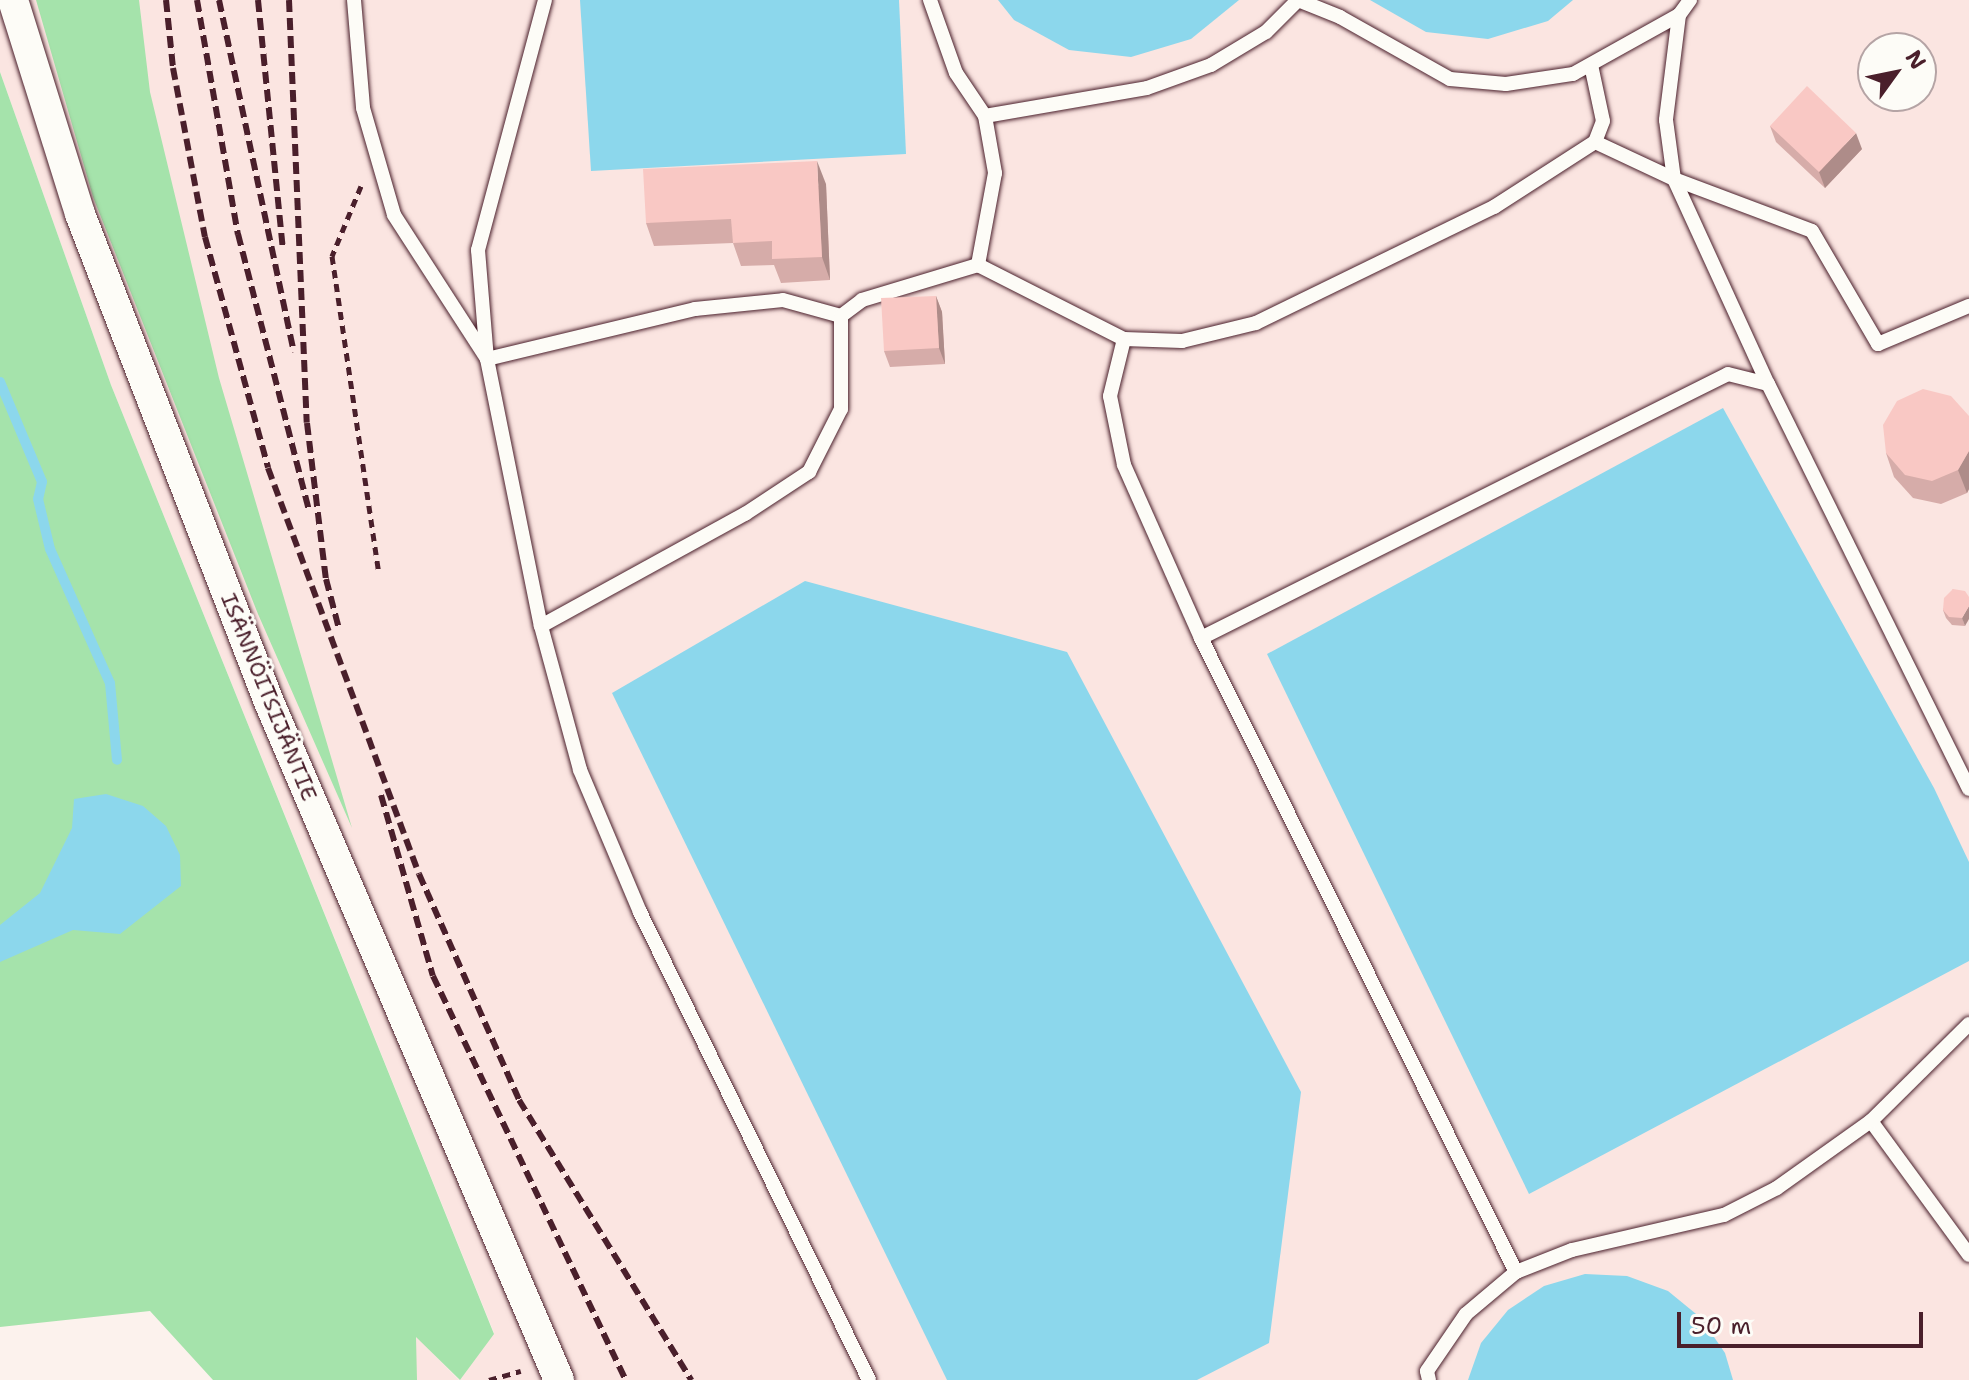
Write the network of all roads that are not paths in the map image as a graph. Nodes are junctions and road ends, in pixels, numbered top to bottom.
1 (13, 0) edge
2 (354, 0) edge
3 (545, 0) edge
4 (930, 0) edge
5 (1298, 0) edge
6 (1690, 0) edge
7 (1679, 15) junction
8 (1591, 65) junction
9 (985, 116) junction
10 (1595, 142) junction
11 (1674, 179) junction
12 (978, 265) junction
13 (1969, 306) edge
14 (841, 316) junction
15 (1124, 339) junction
16 (487, 359) junction
17 (1768, 384) junction
18 (541, 626) junction
19 (1201, 638) junction
20 (1969, 789) edge
21 (1969, 1024) edge
22 (1871, 1121) junction
23 (1969, 1255) edge
24 (1516, 1272) junction
25 (559, 1380) edge
26 (869, 1380) edge
27 (1429, 1380) edge

1 - 25 street, ISÄNNÖITSIJÄNTIE
2 - 16 lane
3 - 16 lane
4 - 9 lane
5 - 8 lane
5 - 9 lane
6 - 7 lane
7 - 8 lane
7 - 11 lane
8 - 10 lane
9 - 12 lane
10 - 11 lane
10 - 15 lane
11 - 13 lane
11 - 17 lane
12 - 14 lane
12 - 15 lane
14 - 16 lane
14 - 18 lane
15 - 19 lane
16 - 18 lane
17 - 19 lane
17 - 20 lane
18 - 26 lane
19 - 24 lane
21 - 22 lane
22 - 23 lane
22 - 24 lane
24 - 27 lane

